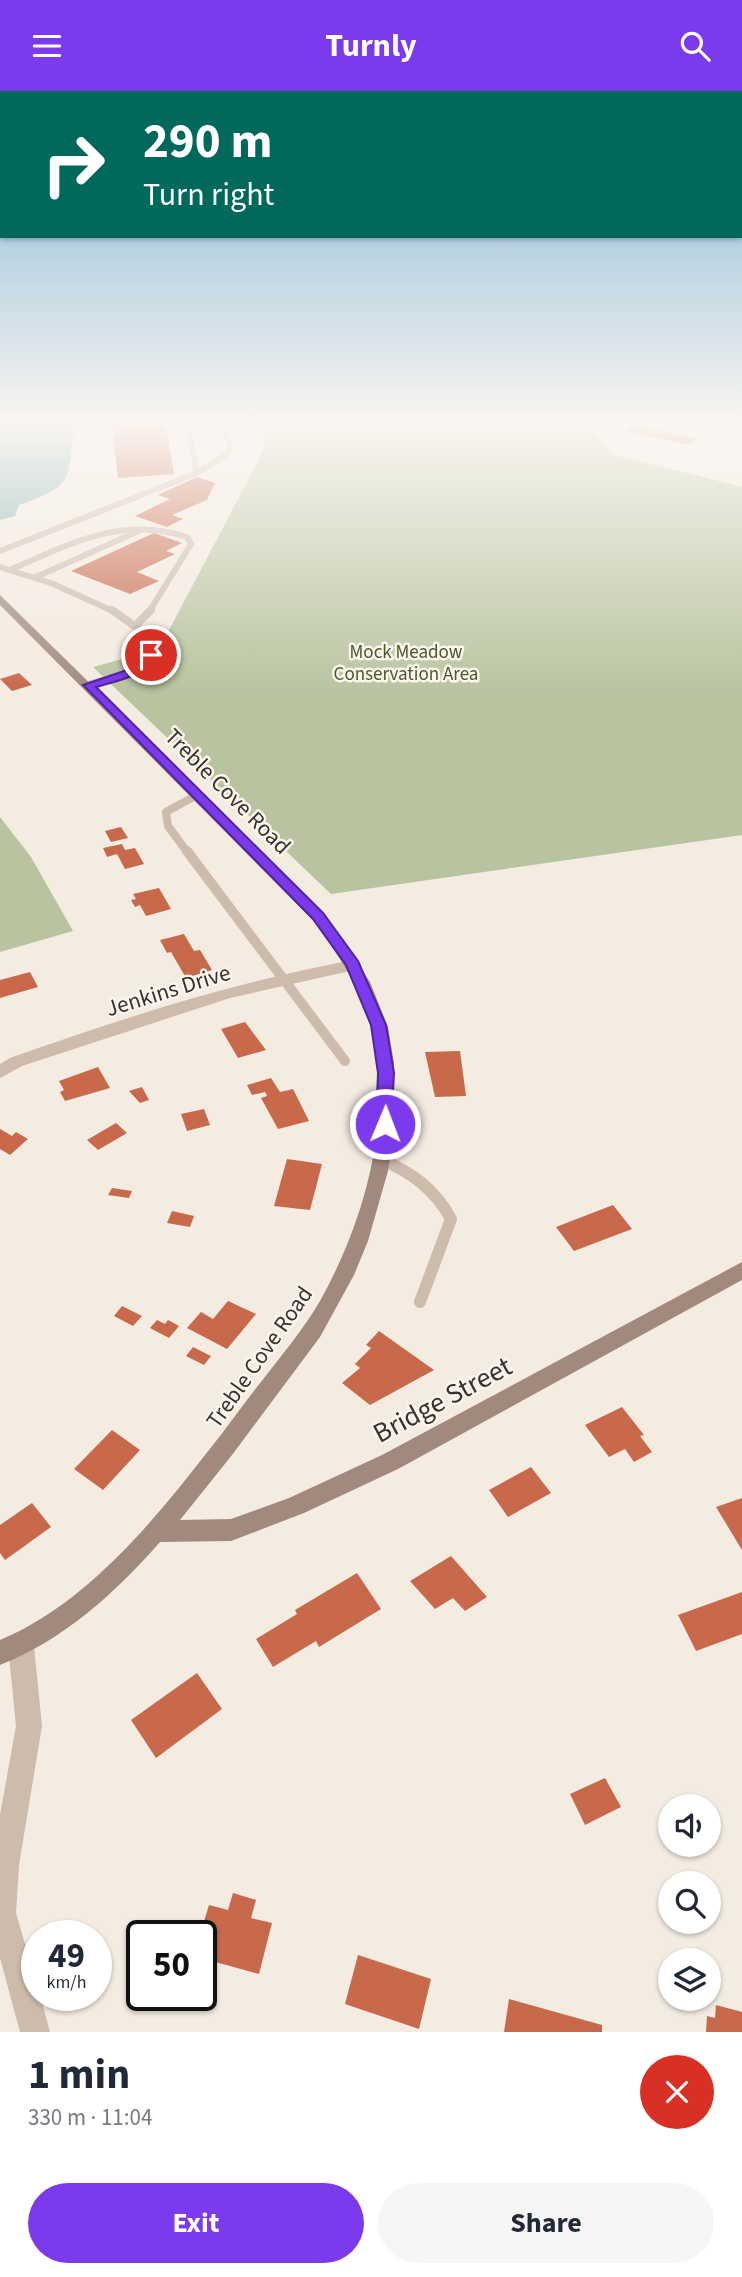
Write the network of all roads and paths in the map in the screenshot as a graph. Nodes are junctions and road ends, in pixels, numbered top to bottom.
1 (103, 512) edge
2 (108, 512) edge
3 (115, 523) junction
4 (147, 528) junction
5 (0, 551) edge
6 (0, 567) edge
7 (12, 569) junction
8 (36, 577) junction
9 (0, 599) edge
10 (135, 626) junction
11 (88, 685) junction
12 (197, 795) junction
13 (353, 965) junction
14 (285, 978) junction
15 (345, 1061) dead end
16 (0, 1072) edge
17 (382, 1159) junction
18 (742, 1270) edge
19 (420, 1301) dead end
20 (155, 1531) junction
21 (10, 1650) edge
22 (35, 2032) edge

1 - 5 lane
2 - 3 lane
3 - 4 lane
3 - 7 lane
4 - 8 lane
4 - 10 lane
6 - 7 lane
7 - 8 lane
8 - 10 lane
9 - 11 main road, Treble Cove Road
10 - 11 lane
11 - 12 main road, Treble Cove Road
12 - 13 main road, Treble Cove Road
12 - 14 lane
13 - 14 street, Jenkins Drive
13 - 17 main road, Treble Cove Road
14 - 15 lane
14 - 16 street, Jenkins Drive
17 - 19 lane
17 - 20 main road, Treble Cove Road
18 - 20 main road, Bridge Street
20 - 21 main road, Treble Cove Road
21 - 22 street

